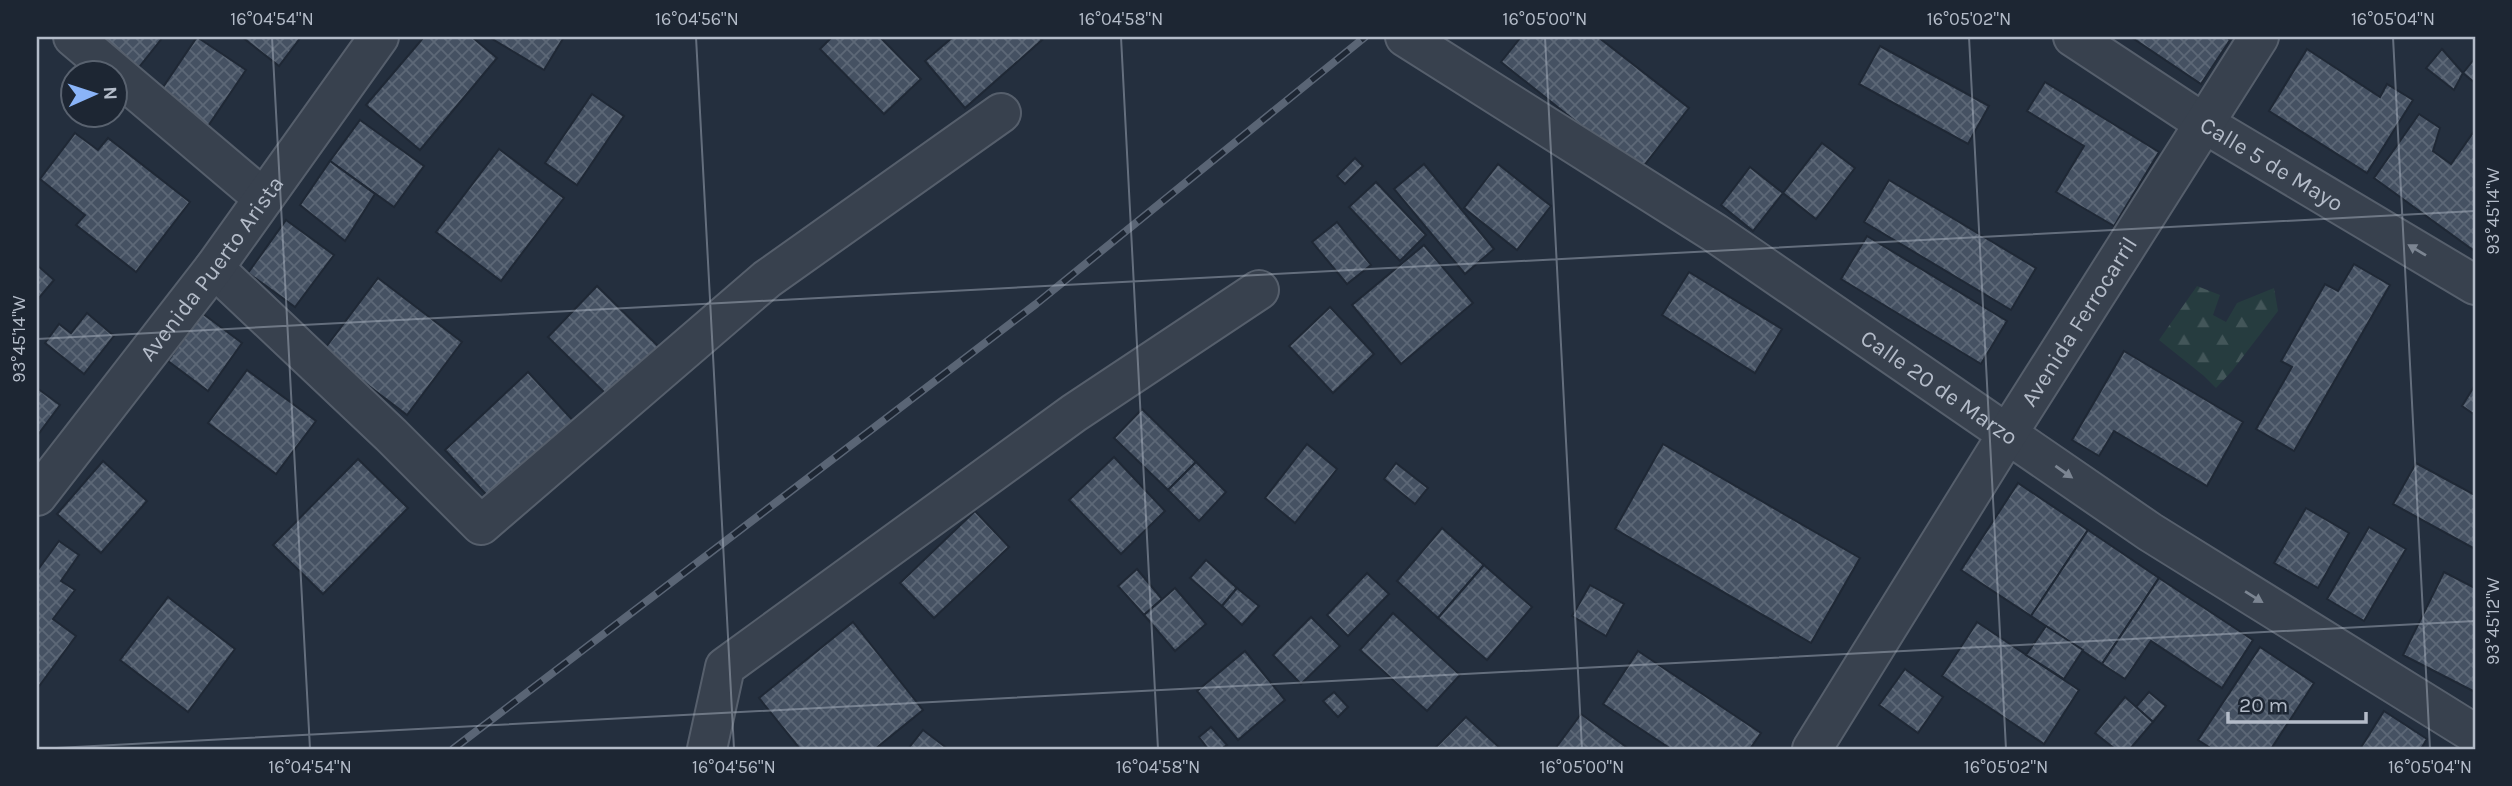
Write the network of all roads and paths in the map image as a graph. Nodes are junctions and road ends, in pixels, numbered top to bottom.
1 (73, 37) edge
2 (379, 37) edge
3 (1405, 37) edge
4 (2073, 37) edge
5 (2259, 37) edge
6 (1001, 113) dead end
7 (2205, 124) junction
8 (263, 198) junction
9 (214, 268) junction
10 (2475, 285) edge
11 (1259, 290) dead end
12 (2008, 433) junction
13 (38, 492) edge
14 (2475, 734) edge
15 (707, 749) edge
16 (1812, 749) edge

1 - 8 street
2 - 8 street, Avenida Puerto Arista
3 - 12 street, Calle 20 de Marzo
4 - 7 street, Calle 5 de Mayo
5 - 7 street, Avenida Ferrocarril
6 - 9 street
10 -> 7 street, Calle 5 de Mayo
7 - 12 street, Avenida Ferrocarril
8 - 9 street, Avenida Puerto Arista
9 - 13 street, Avenida Puerto Arista
11 - 15 street
12 -> 14 street, Calle 20 de Marzo
12 - 16 street, Avenida Ferrocarril

